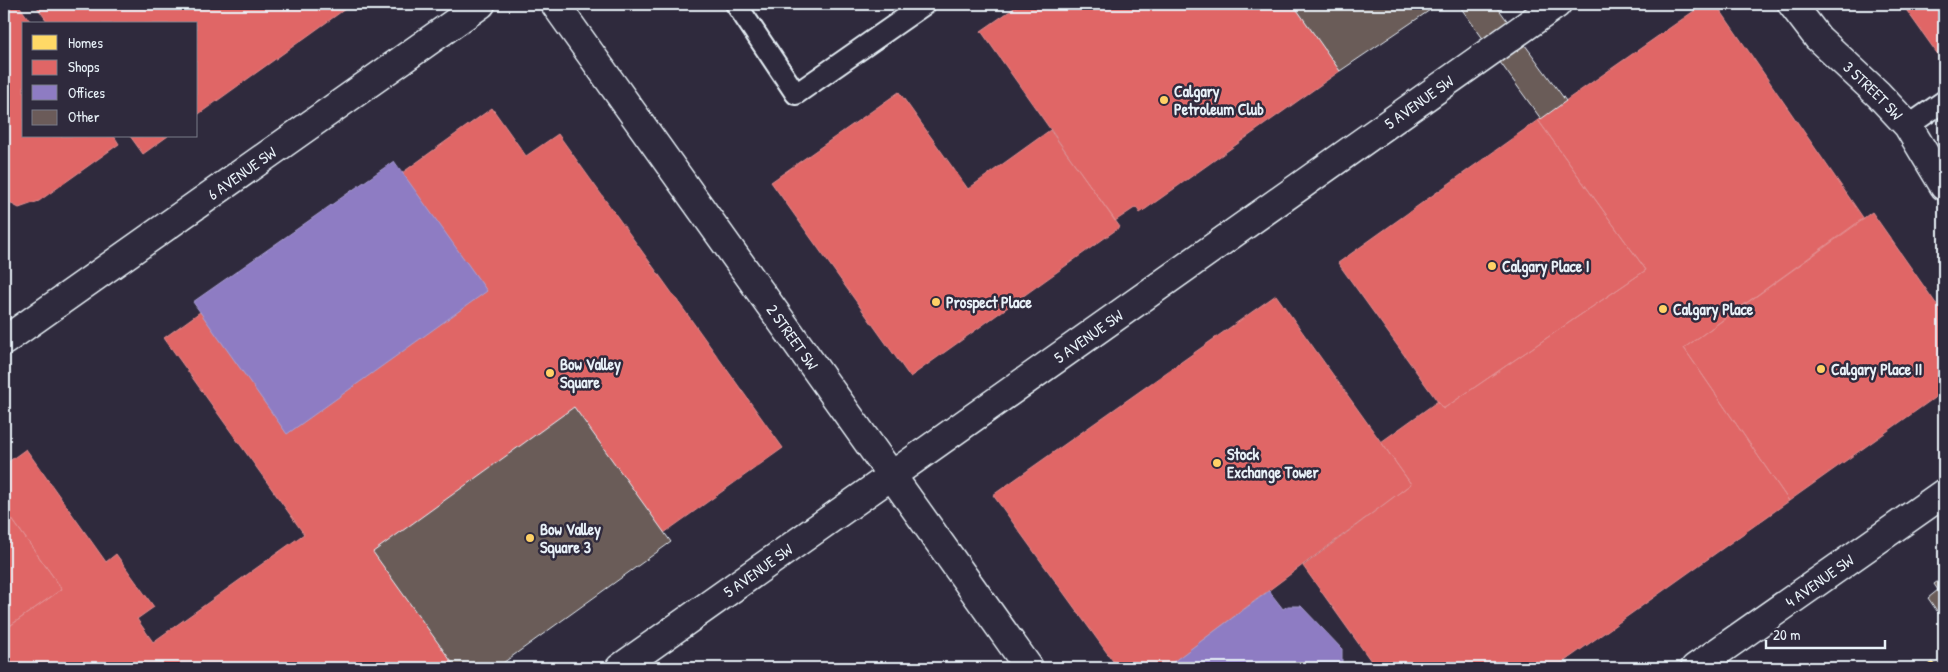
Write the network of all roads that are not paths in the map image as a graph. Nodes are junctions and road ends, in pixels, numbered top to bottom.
1 (481, 4) edge
2 (555, 4) edge
3 (736, 4) edge
4 (925, 4) edge
5 (1557, 4) edge
6 (1792, 4) edge
7 (1944, 101) edge
8 (1908, 126) junction
9 (1944, 186) edge
10 (4, 341) edge
11 (892, 475) junction
12 (1944, 493) edge
13 (620, 668) edge
14 (1029, 668) edge
15 (1695, 668) edge

1 - 10 main road, 6 AVENUE SW
2 - 11 main road, 2 STREET SW
3 - 4 lane
5 - 11 main road, 5 AVENUE SW
6 - 8 main road, 3 STREET SW
7 - 8 lane
8 - 9 main road, 3 STREET SW
11 - 13 main road, 5 AVENUE SW
11 - 14 main road, 2 STREET SW
12 - 15 main road, 4 AVENUE SW

